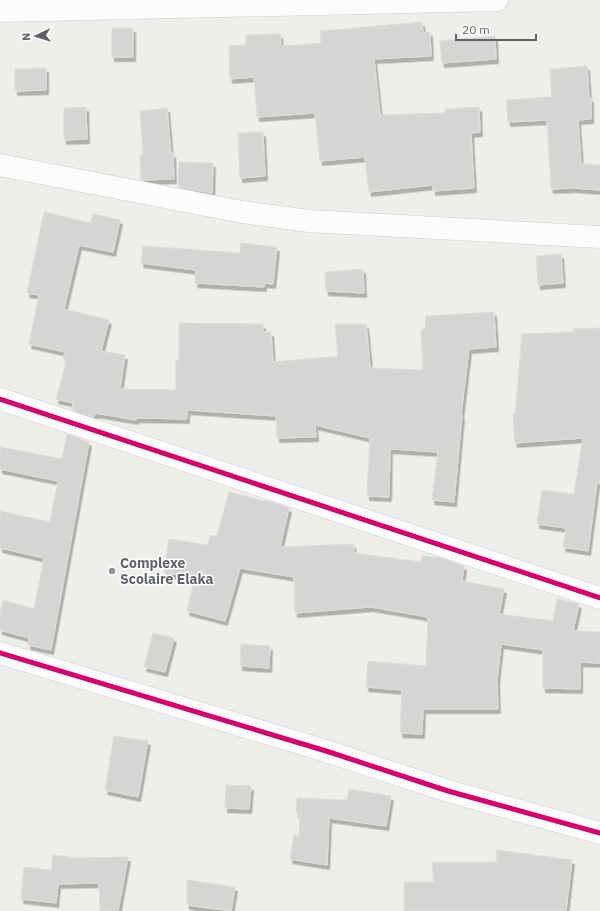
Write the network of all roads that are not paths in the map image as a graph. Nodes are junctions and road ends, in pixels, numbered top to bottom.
1 (497, 0) edge
2 (0, 11) edge
3 (0, 165) edge
4 (600, 236) edge
5 (0, 399) edge
6 (600, 598) edge
7 (0, 653) edge
8 (600, 833) edge

1 - 2 street
3 - 4 street
5 - 6 street
7 - 8 street

